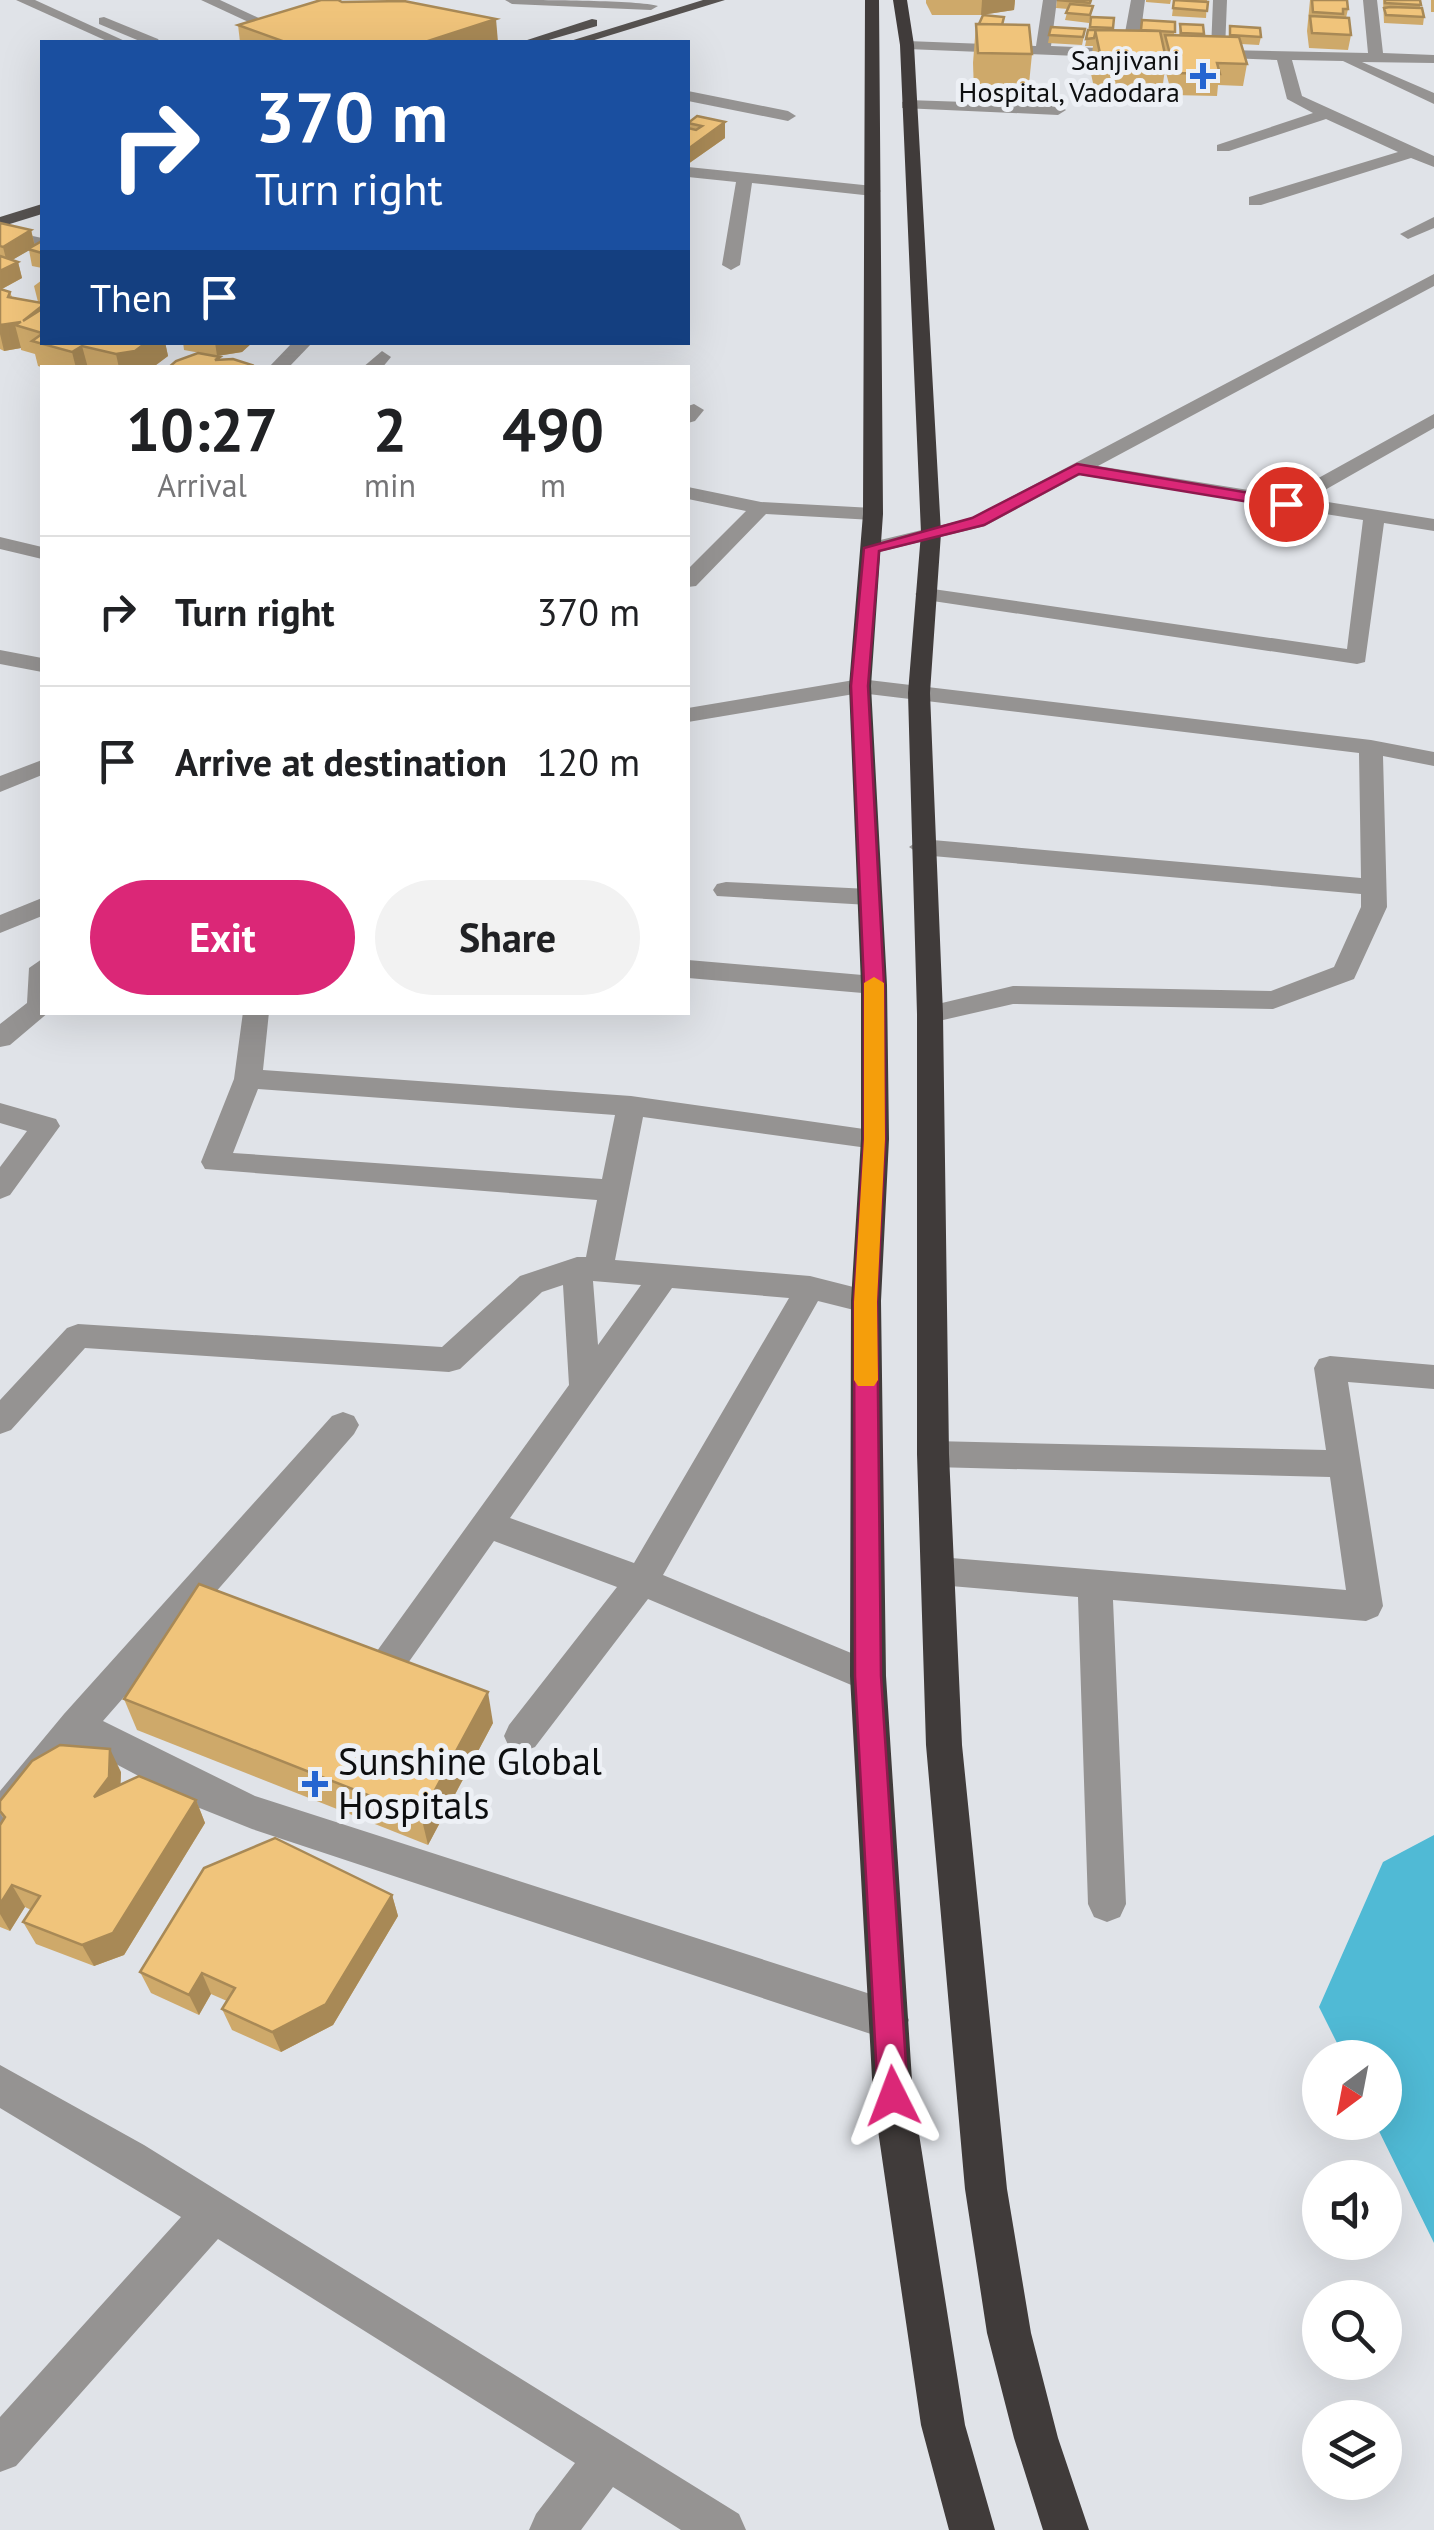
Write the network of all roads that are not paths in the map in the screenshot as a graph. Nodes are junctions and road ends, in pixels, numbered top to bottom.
1 (23, 0) edge
2 (56, 0) edge
3 (208, 0) edge
4 (512, 0) edge
5 (672, 0) edge
6 (718, 0) edge
7 (872, 0) edge
8 (900, 0) edge
9 (1050, 0) edge
10 (1138, 0) edge
11 (1220, 0) edge
12 (1370, 0) edge
13 (652, 6) junction
14 (115, 40) edge
15 (148, 40) edge
16 (279, 40) edge
17 (535, 40) edge
18 (581, 40) edge
19 (906, 45) junction
20 (1043, 48) junction
21 (1128, 54) junction
22 (1146, 54) edge
23 (1182, 54) edge
24 (1218, 54) junction
25 (1282, 55) junction
26 (1336, 56) junction
27 (1376, 57) junction
28 (1434, 59) edge
29 (690, 96) edge
30 (1434, 98) edge
31 (907, 105) junction
32 (1058, 110) dead end
33 (1326, 114) junction
34 (788, 116) dead end
35 (1223, 148) dead end
36 (1413, 152) junction
37 (1434, 162) edge
38 (690, 172) edge
39 (745, 178) junction
40 (873, 190) junction
41 (40, 197) edge
42 (1255, 202) dead end
43 (0, 208) edge
44 (40, 210) edge
45 (0, 222) edge
46 (1434, 222) edge
47 (0, 234) edge
48 (1408, 234) dead end
49 (40, 242) edge
50 (731, 266) dead end
51 (1434, 279) edge
52 (301, 345) edge
53 (280, 365) edge
54 (1434, 420) edge
55 (1077, 469) junction
56 (690, 494) edge
57 (1286, 504) junction
58 (762, 508) junction
59 (873, 514) junction
60 (1374, 518) junction
61 (1434, 525) edge
62 (931, 534) junction
63 (0, 544) edge
64 (872, 548) junction
65 (40, 553) edge
66 (698, 558) edge
67 (926, 594) junction
68 (0, 657) edge
69 (40, 666) edge
70 (860, 686) junction
71 (919, 694) junction
72 (690, 715) edge
73 (1371, 748) junction
74 (1434, 758) edge
75 (40, 768) edge
76 (0, 785) edge
77 (921, 847) junction
78 (1374, 887) junction
79 (726, 890) dead end
80 (869, 897) junction
81 (40, 907) edge
82 (0, 924) edge
83 (690, 969) edge
84 (874, 984) junction
85 (40, 1006) edge
86 (930, 1014) junction
87 (256, 1015) edge
88 (0, 1038) edge
89 (248, 1079) junction
90 (631, 1106) junction
91 (0, 1113) edge
92 (874, 1139) junction
93 (0, 1188) edge
94 (614, 1191) junction
95 (588, 1269) junction
96 (664, 1276) junction
97 (810, 1288) junction
98 (866, 1302) junction
99 (1434, 1377) edge
100 (585, 1387) junction
101 (0, 1421) edge
102 (343, 1425) dead end
103 (933, 1454) junction
104 (1344, 1464) junction
105 (487, 1524) junction
106 (939, 1571) junction
107 (642, 1582) junction
108 (1095, 1586) junction
109 (389, 1662) edge
110 (868, 1676) junction
111 (77, 1725) junction
112 (522, 1736) dead end
113 (0, 1820) edge
114 (1107, 1904) dead end
115 (889, 2020) junction
116 (0, 2084) edge
117 (214, 2212) junction
118 (0, 2450) edge
119 (607, 2458) junction
120 (552, 2530) edge
121 (723, 2530) edge
122 (972, 2530) edge
123 (1066, 2530) edge

1 - 14 street
2 - 15 street
3 - 16 street
4 - 13 street
5 - 13 main road
6 - 18 main road
7 - 40 highway
8 - 19 highway
9 - 20 street
10 - 21 street
11 - 24 street
12 - 27 street
13 - 17 main road
19 - 20 street
19 - 31 highway
20 - 21 street
21 - 22 street
23 - 24 street
24 - 25 street
25 - 26 street
25 - 33 street
26 - 27 street
26 - 30 street
27 - 28 street
29 - 34 street
31 - 32 street
31 - 62 highway
33 - 35 street
33 - 36 street
36 - 37 street
36 - 42 street
38 - 39 street
39 - 40 street
39 - 50 street
40 - 59 highway
41 - 43 main road
44 - 45 main road
46 - 48 street
47 - 49 street
51 - 55 street
52 - 53 street
54 - 57 street
55 - 57 street
55 - 62 street
56 - 58 street
57 - 60 street
58 - 59 street
58 - 66 street
59 - 64 highway
60 - 61 street
60 - 67 street
62 - 64 street
62 - 67 highway
63 - 65 street
64 - 70 highway
67 - 71 highway
68 - 69 street
70 - 71 street
70 - 72 street
70 - 80 highway
71 - 73 street
71 - 77 highway
73 - 74 street
73 - 78 street
75 - 76 street
77 - 78 street
77 - 86 highway
78 - 86 street
79 - 80 street
80 - 84 highway
81 - 82 street
83 - 84 street
84 - 92 highway
85 - 88 street
86 - 103 highway
87 - 89 street
89 - 90 street
89 - 94 street
90 - 92 street
90 - 94 street
91 - 93 street
92 - 98 highway
94 - 95 street
95 - 96 street
95 - 100 street
95 - 101 street
96 - 97 street
96 - 100 street
97 - 98 street
97 - 107 street
98 - 110 highway
99 - 104 street
100 - 105 street
102 - 111 street
103 - 104 street
103 - 106 highway
104 - 108 street
105 - 107 street
105 - 109 street
106 - 108 street
106 - 123 highway
107 - 110 street
107 - 112 street
108 - 114 street
110 - 115 highway
111 - 113 street
111 - 115 street
115 - 122 highway
116 - 117 street
117 - 118 street
117 - 119 street
119 - 120 street
119 - 121 street

